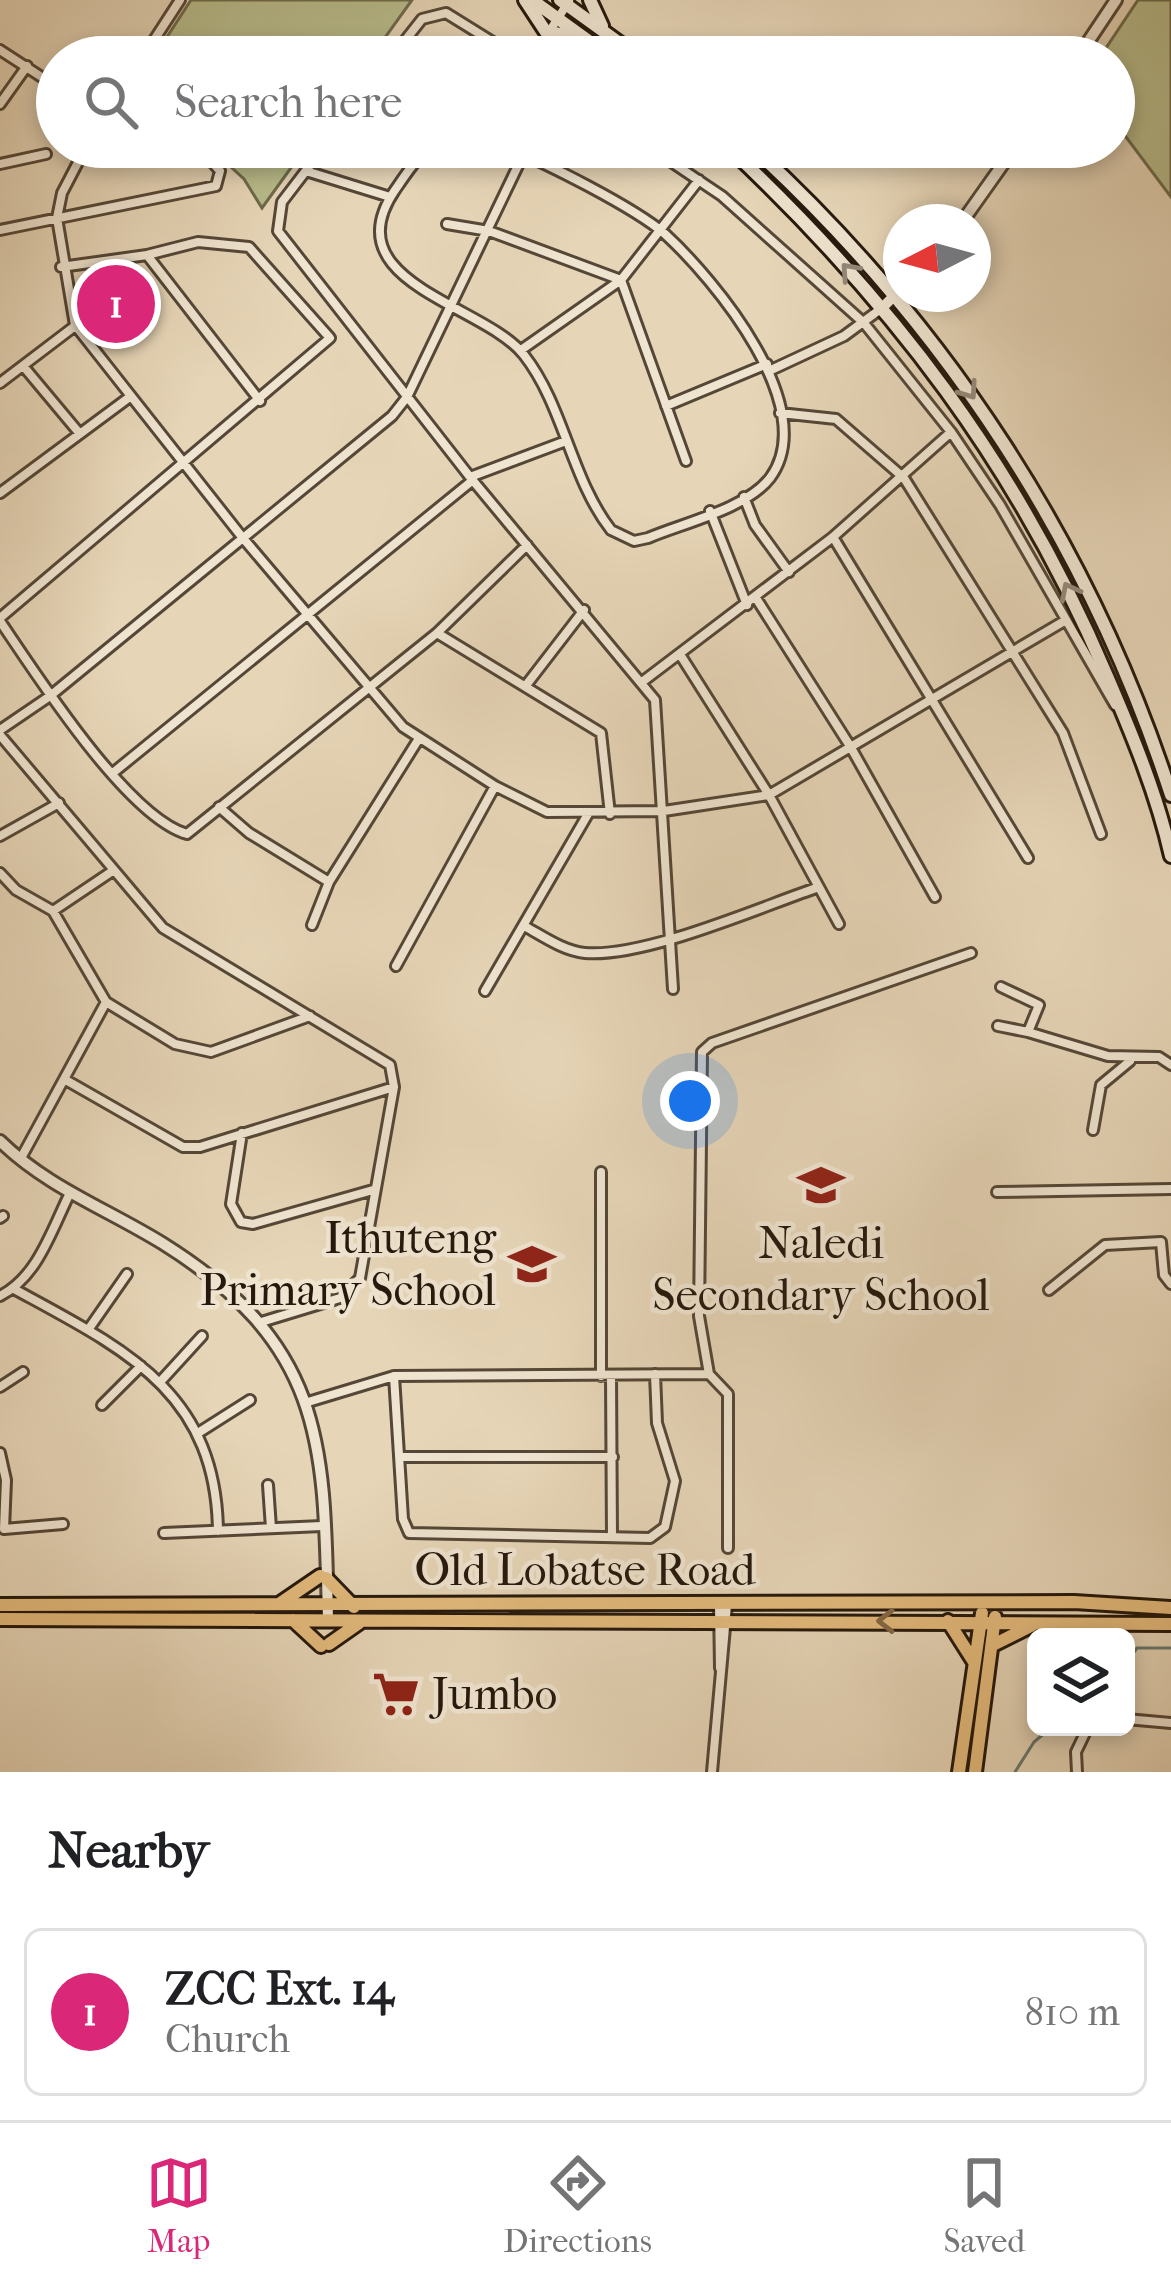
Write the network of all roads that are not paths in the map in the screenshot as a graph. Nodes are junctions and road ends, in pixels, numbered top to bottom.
1 (180, 0) edge
2 (529, 0) edge
3 (590, 0) edge
4 (1115, 0) edge
5 (565, 2) edge
6 (557, 17) junction
7 (547, 32) junction
8 (605, 32) junction
9 (156, 36) edge
10 (409, 36) edge
11 (483, 36) edge
12 (545, 36) edge
13 (572, 36) edge
14 (581, 36) edge
15 (610, 36) edge
16 (1092, 36) edge
17 (0, 50) edge
18 (27, 66) junction
19 (36, 72) edge
20 (0, 104) edge
21 (36, 156) edge
22 (0, 164) edge
23 (75, 168) edge
24 (218, 168) edge
25 (308, 168) edge
26 (413, 168) edge
27 (518, 168) edge
28 (555, 168) edge
29 (681, 168) edge
30 (750, 168) edge
31 (775, 168) edge
32 (1001, 168) edge
33 (306, 171) junction
34 (699, 180) junction
35 (390, 197) junction
36 (975, 204) edge
37 (57, 218) junction
38 (447, 224) dead end
39 (0, 230) edge
40 (489, 231) junction
41 (662, 232) junction
42 (147, 255) junction
43 (62, 267) junction
44 (883, 276) edge
45 (621, 280) junction
46 (449, 305) junction
47 (882, 308) junction
48 (913, 312) edge
49 (864, 323) junction
50 (75, 326) junction
51 (521, 350) junction
52 (25, 367) junction
53 (769, 367) junction
54 (0, 383) edge
55 (130, 396) junction
56 (407, 397) junction
57 (260, 401) junction
58 (666, 406) junction
59 (780, 413) junction
60 (951, 432) junction
61 (80, 434) junction
62 (566, 441) junction
63 (686, 461) dead end
64 (184, 462) junction
65 (471, 478) junction
66 (904, 478) junction
67 (0, 493) edge
68 (744, 496) junction
69 (710, 512) junction
70 (242, 537) junction
71 (833, 537) junction
72 (527, 545) junction
73 (789, 572) junction
74 (752, 602) junction
75 (584, 610) junction
76 (305, 612) junction
77 (0, 620) edge
78 (1066, 620) junction
79 (437, 633) junction
80 (1015, 650) junction
81 (681, 655) junction
82 (642, 682) junction
83 (526, 684) junction
84 (368, 687) junction
85 (50, 695) junction
86 (932, 699) junction
87 (1124, 714) junction
88 (0, 732) edge
89 (418, 740) junction
90 (850, 746) junction
91 (114, 772) junction
92 (495, 786) junction
93 (769, 795) junction
94 (1171, 796) edge
95 (59, 803) junction
96 (219, 807) junction
97 (664, 811) junction
98 (588, 814) junction
99 (610, 814) junction
100 (1167, 818) edge
101 (1101, 834) dead end
102 (0, 836) edge
103 (1171, 856) edge
104 (1028, 858) dead end
105 (114, 869) junction
106 (0, 873) edge
107 (329, 882) junction
108 (819, 887) junction
109 (934, 897) dead end
110 (52, 911) junction
111 (838, 924) dead end
112 (312, 925) dead end
113 (526, 927) junction
114 (672, 937) junction
115 (971, 953) dead end
116 (396, 966) dead end
117 (1001, 987) dead end
118 (673, 988) dead end
119 (485, 992) dead end
120 (106, 1002) junction
121 (312, 1016) junction
122 (998, 1026) dead end
123 (1028, 1033) junction
124 (1131, 1060) junction
125 (1171, 1065) edge
126 (64, 1079) junction
127 (394, 1087) junction
128 (1093, 1130) dead end
129 (242, 1133) junction
130 (0, 1142) edge
131 (20, 1160) junction
132 (601, 1172) dead end
133 (373, 1190) junction
134 (1171, 1190) edge
135 (997, 1192) dead end
136 (70, 1193) junction
137 (127, 1274) dead end
138 (1171, 1284) edge
139 (14, 1289) junction
140 (1049, 1290) dead end
141 (0, 1296) edge
142 (257, 1323) junction
143 (88, 1330) junction
144 (202, 1336) dead end
145 (141, 1366) junction
146 (23, 1372) dead end
147 (656, 1374) junction
148 (709, 1374) junction
149 (606, 1375) junction
150 (394, 1376) junction
151 (160, 1382) junction
152 (0, 1387) edge
153 (250, 1400) dead end
154 (308, 1402) junction
155 (102, 1405) dead end
156 (198, 1433) junction
157 (0, 1453) edge
158 (400, 1457) junction
159 (613, 1457) junction
160 (268, 1486) dead end
161 (63, 1524) dead end
162 (322, 1526) junction
163 (2, 1528) edge
164 (271, 1528) junction
165 (218, 1531) junction
166 (164, 1533) dead end
167 (612, 1537) junction
168 (728, 1548) dead end
169 (323, 1576) junction
170 (990, 1604) junction
171 (0, 1605) edge
172 (723, 1605) junction
173 (1166, 1606) edge
174 (273, 1607) junction
175 (324, 1613) junction
176 (361, 1614) junction
177 (0, 1619) edge
178 (292, 1620) junction
179 (948, 1621) junction
180 (987, 1621) junction
181 (722, 1622) junction
182 (1038, 1623) junction
183 (1171, 1624) edge
184 (993, 1645) junction
185 (975, 1663) junction
186 (1135, 1720) edge
187 (1171, 1723) edge
188 (1084, 1736) edge
189 (712, 1772) edge
190 (959, 1772) edge
191 (975, 1772) edge
192 (1077, 1772) edge

1 - 9 street
2 - 6 main road
2 - 7 main road
3 - 8 main road
4 - 16 street
5 - 6 street
5 - 8 main road
6 - 7 street
6 - 14 main road
7 - 12 street
7 - 13 main road
8 - 15 main road
10 - 11 street
17 - 18 street
18 - 19 street
18 - 20 street
21 - 22 street
23 - 37 street
24 - 37 street
25 - 33 street
26 - 35 street
27 - 40 street
28 - 41 street
29 - 34 street
47 -> 30 main road
31 - 44 main road
32 - 36 street
33 - 35 street
33 - 56 street
34 - 41 street
34 - 49 street
35 - 46 street
37 - 39 street
37 - 43 street
38 - 40 street
40 - 45 street
40 - 46 street
41 - 45 street
41 - 53 street
42 - 43 street
42 - 57 street
42 - 57 street
43 - 50 street
45 - 51 street
45 - 58 street
46 - 51 street
46 - 56 street
47 - 49 street
87 -> 47 main road
48 -> 94 main road
49 - 53 street
49 - 60 street
50 - 52 street
50 - 55 street
51 - 62 street
52 - 54 street
52 - 61 street
53 - 58 street
53 - 59 street
55 - 61 street
55 - 64 street
56 - 65 street
56 - 70 street
57 - 64 street
58 - 63 street
59 - 66 street
59 - 68 street
60 - 66 street
60 - 78 street
61 - 67 street
62 - 65 street
62 - 69 street
64 - 70 street
64 - 77 street
65 - 72 street
65 - 76 street
66 - 71 street
66 - 80 street
68 - 69 street
68 - 73 street
69 - 74 street
70 - 76 street
70 - 85 street
71 - 73 street
71 - 86 street
72 - 75 street
72 - 79 street
73 - 74 street
74 - 81 street
74 - 90 street
75 - 82 street
75 - 83 street
76 - 84 street
76 - 91 street
77 - 85 street
78 - 80 street
78 - 87 street
79 - 83 street
79 - 84 street
80 - 86 street
80 - 101 street
81 - 82 street
81 - 93 street
82 - 97 street
83 - 99 street
84 - 89 street
84 - 96 street
85 - 88 street
85 - 91 street
86 - 90 street
86 - 104 street
87 - 100 main road
88 - 95 street
89 - 92 street
89 - 107 street
90 - 93 street
90 - 109 street
91 - 96 street
92 - 98 street
92 - 116 street
93 - 97 street
93 - 108 street
95 - 102 street
95 - 105 street
96 - 107 street
97 - 99 street
97 - 114 street
98 - 99 street
98 - 113 street
100 - 103 main road
105 - 110 street
105 - 121 street
106 - 110 street
107 - 112 street
108 - 111 street
108 - 114 street
110 - 120 street
113 - 114 street
113 - 119 street
114 - 118 street
115 - 148 street
117 - 123 street
120 - 121 street
120 - 126 street
121 - 127 street
122 - 123 street
123 - 124 street
124 - 125 street
124 - 128 street
126 - 129 street
126 - 131 street
127 - 129 street
127 - 133 street
129 - 133 street
130 - 131 street
131 - 136 street
132 - 149 street
133 - 142 street
134 - 135 street
136 - 139 street
136 - 142 street
137 - 143 street
138 - 140 street
139 - 141 street
139 - 143 street
142 - 154 street
143 - 145 street
144 - 151 street
145 - 151 street
145 - 155 street
146 - 152 street
147 - 148 street
147 - 149 street
147 - 167 street
148 - 168 street
149 - 150 street
149 - 159 street
150 - 154 street
150 - 158 street
151 - 156 street
153 - 156 street
154 - 162 street
156 - 165 street
157 - 163 street
158 - 159 street
158 - 167 street
159 - 167 street
160 - 164 street
161 - 163 street
162 - 164 street
162 - 169 street
164 - 165 street
165 - 166 street
169 - 174 main road
169 - 175 street
169 - 176 main road
170 - 172 main road, Old Lobatse Road
170 - 173 main road, Old Lobatse Road
170 - 180 main road
171 - 174 main road, Old Lobatse Road
172 - 176 main road, Old Lobatse Road
172 - 181 street
174 - 175 main road, Old Lobatse Road
175 - 176 main road, Old Lobatse Road
175 - 178 main road, Old Lobatse Road
176 - 178 main road
176 - 181 main road, Old Lobatse Road
177 - 178 main road, Old Lobatse Road
179 - 180 main road, Old Lobatse Road
179 -> 181 main road, Old Lobatse Road
179 - 185 main road
180 - 182 main road, Old Lobatse Road
180 - 184 main road
180 - 185 main road
181 - 189 street
182 - 183 main road, Old Lobatse Road
182 - 184 main road
184 - 191 main road
185 - 190 main road
186 - 187 street
188 - 192 street

